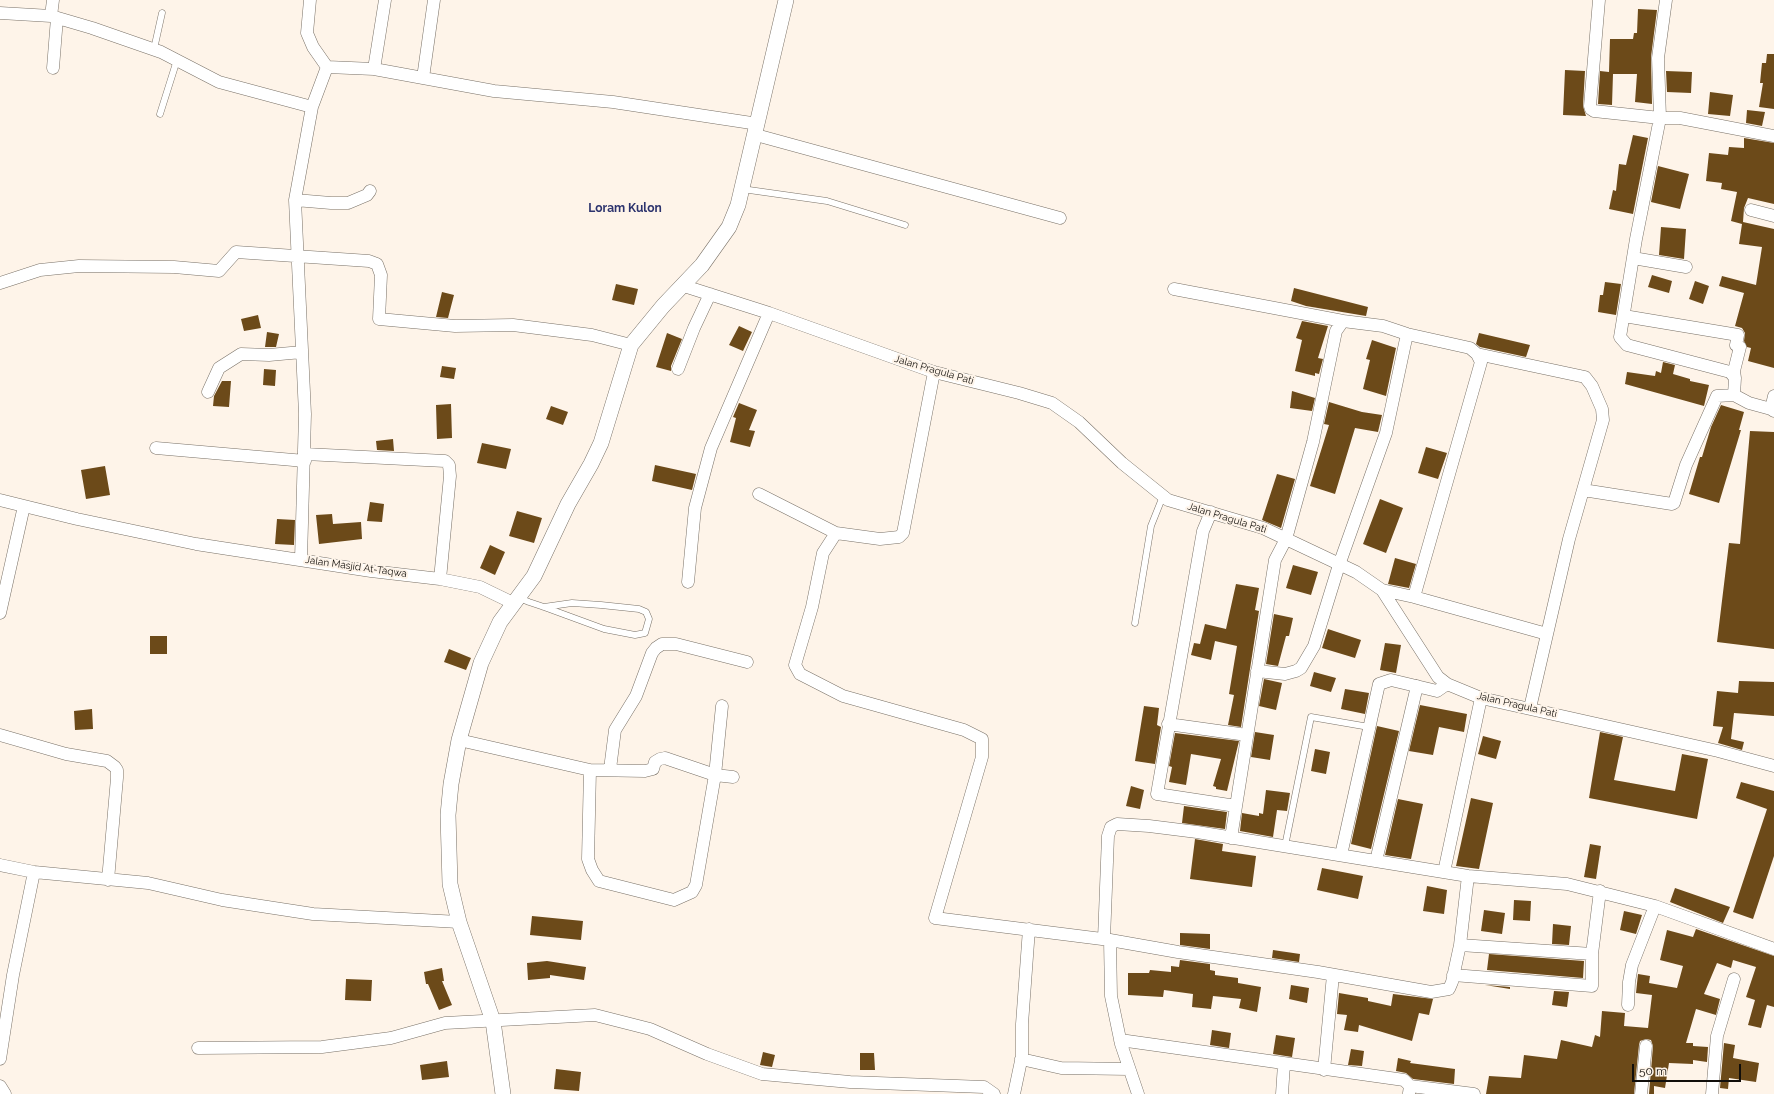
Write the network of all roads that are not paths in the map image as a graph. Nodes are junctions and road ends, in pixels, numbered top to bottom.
1 (53, 0) edge
2 (310, 0) edge
3 (385, 0) edge
4 (434, 0) edge
5 (786, 0) edge
6 (1599, 0) edge
7 (1666, 0) edge
8 (3, 13) edge
9 (162, 13) dead end
10 (54, 17) junction
11 (154, 49) junction
12 (177, 60) junction
13 (327, 67) junction
14 (53, 68) dead end
15 (374, 69) junction
16 (423, 78) junction
17 (312, 107) junction
18 (160, 114) dead end
19 (1660, 118) junction
20 (757, 129) junction
21 (1774, 136) edge
22 (742, 189) junction
23 (370, 192) dead end
24 (295, 200) junction
25 (1751, 210) dead end
26 (1774, 216) edge
27 (1060, 218) dead end
28 (905, 226) dead end
29 (296, 256) junction
30 (1633, 258) junction
31 (1686, 267) dead end
32 (0, 283) edge
33 (684, 286) junction
34 (1174, 289) dead end
35 (710, 294) junction
36 (769, 313) junction
37 (1624, 316) junction
38 (1343, 321) junction
39 (1406, 334) junction
40 (631, 345) junction
41 (302, 352) junction
42 (1477, 354) junction
43 (678, 369) dead end
44 (934, 372) junction
45 (1735, 378) junction
46 (208, 392) dead end
47 (1734, 394) junction
48 (1774, 396) edge
49 (1772, 410) edge
50 (156, 448) dead end
51 (305, 458) junction
52 (1583, 490) junction
53 (759, 494) dead end
54 (1162, 496) junction
55 (0, 500) edge
56 (24, 506) junction
57 (1211, 512) junction
58 (836, 533) junction
59 (1286, 539) junction
60 (301, 559) junction
61 (1339, 565) junction
62 (440, 579) junction
63 (688, 582) dead end
64 (1382, 590) junction
65 (1414, 597) junction
66 (515, 600) junction
67 (544, 607) junction
68 (0, 613) edge
69 (1135, 623) dead end
70 (1547, 634) junction
71 (747, 662) dead end
72 (1257, 671) junction
73 (1447, 684) junction
74 (1417, 686) junction
75 (1481, 698) junction
76 (722, 706) dead end
77 (1530, 708) junction
78 (1168, 724) junction
79 (1369, 727) junction
80 (0, 735) edge
81 (1247, 735) junction
82 (460, 740) junction
83 (1774, 766) edge
84 (590, 770) junction
85 (610, 770) junction
86 (715, 775) junction
87 (733, 777) dead end
88 (1236, 806) junction
89 (1231, 838) junction
90 (1285, 846) junction
91 (1341, 855) junction
92 (1376, 861) junction
93 (0, 865) edge
94 (34, 872) junction
95 (1444, 872) junction
96 (1468, 876) junction
97 (108, 880) junction
98 (1600, 892) junction
99 (1655, 906) junction
100 (459, 922) junction
101 (1029, 929) junction
102 (1107, 940) junction
103 (1460, 945) junction
104 (1774, 949) edge
105 (1592, 954) junction
106 (1333, 975) junction
107 (1453, 975) junction
108 (1734, 979) dead end
109 (1628, 1005) dead end
110 (493, 1021) junction
111 (1120, 1040) junction
112 (1646, 1046) dead end
113 (198, 1048) dead end
114 (0, 1059) edge
115 (1021, 1059) junction
116 (1284, 1064) junction
117 (1129, 1069) junction
118 (1324, 1070) junction
119 (0, 1086) edge
120 (850, 1088) edge
121 (1410, 1090) edge
122 (5, 1094) edge
123 (503, 1094) edge
124 (994, 1094) edge
125 (1014, 1094) edge
126 (1138, 1094) edge
127 (1282, 1094) edge
128 (1474, 1094) edge
129 (1640, 1094) edge
130 (1712, 1094) edge

1 - 10 street
2 - 13 street
3 - 15 street
4 - 16 street
5 - 20 street
6 - 19 street
7 - 19 street
8 - 10 street
9 - 11 lane
10 - 11 street
10 - 14 street
11 - 12 street
12 - 17 street
12 - 18 lane
13 - 15 street
13 - 17 street
15 - 16 street
16 - 20 street
17 - 24 street
19 - 21 street
19 - 30 street
20 - 22 street
20 - 27 street
22 - 28 lane
22 - 33 street
23 - 24 street
24 - 29 street
25 - 26 street
29 - 32 street
29 - 40 street
29 - 41 street
30 - 31 street
30 - 37 street
33 - 35 street, Jalan Pragula Pati
33 - 40 street
34 - 38 street
35 - 36 street, Jalan Pragula Pati
35 - 43 street
36 - 44 street, Jalan Pragula Pati
36 - 63 street
37 - 45 street
37 - 45 street
38 - 39 street
38 - 59 street
39 - 42 street
39 - 61 street
40 - 66 street
41 - 46 street
41 - 51 street
42 - 52 street
42 - 65 street
44 - 54 street, Jalan Pragula Pati
44 - 58 street
45 - 47 street
47 - 49 street
47 - 52 street
48 - 49 street
50 - 51 street
51 - 60 street
51 - 62 street
52 - 70 street
53 - 58 street
54 - 57 street, Jalan Pragula Pati
54 - 69 lane
55 - 56 street
56 - 60 street, Jalan Masjid At-Taqwa
56 - 68 street
57 - 59 street, Jalan Pragula Pati
57 - 78 street
58 - 101 street
59 - 61 street, Jalan Pragula Pati
59 - 72 street
60 - 62 street, Jalan Masjid At-Taqwa
61 - 64 street, Jalan Pragula Pati
61 - 72 street
62 - 66 street, Jalan Masjid At-Taqwa
64 - 65 street
64 - 73 street, Jalan Pragula Pati
65 - 70 street
66 - 67 lane
66 - 82 street
67 - 67 lane
70 - 77 street
71 - 85 street
72 - 81 street
73 - 74 street
73 - 75 street, Jalan Pragula Pati
74 - 79 street
74 - 92 street
75 - 77 street, Jalan Pragula Pati
75 - 95 street
76 - 86 street
77 - 83 street, Jalan Pragula Pati
78 - 81 street
78 - 88 street
79 - 90 lane
79 - 91 street
80 - 97 street
81 - 88 street
82 - 84 street
82 - 100 street
84 - 85 street
84 - 86 street
85 - 86 street
86 - 87 street
88 - 89 street
89 - 90 street
89 - 102 street
90 - 91 street
91 - 92 street
92 - 95 street
93 - 94 street
94 - 97 street
94 - 114 street
95 - 96 street
96 - 98 street
96 - 103 street
97 - 100 street
98 - 99 street
98 - 105 street
99 - 104 street
99 - 109 street
100 - 110 street
101 - 102 street
101 - 115 street
102 - 106 street
102 - 111 street
103 - 105 street
103 - 107 street
105 - 107 street
106 - 107 street
106 - 118 street
108 - 130 street
110 - 113 street
110 - 120 street
110 - 123 street
111 - 116 street
111 - 117 street
112 - 129 street
115 - 117 street
115 - 125 street
116 - 118 street
116 - 127 street
117 - 126 street
118 - 121 street
119 - 122 street
120 - 124 street
121 - 128 street

